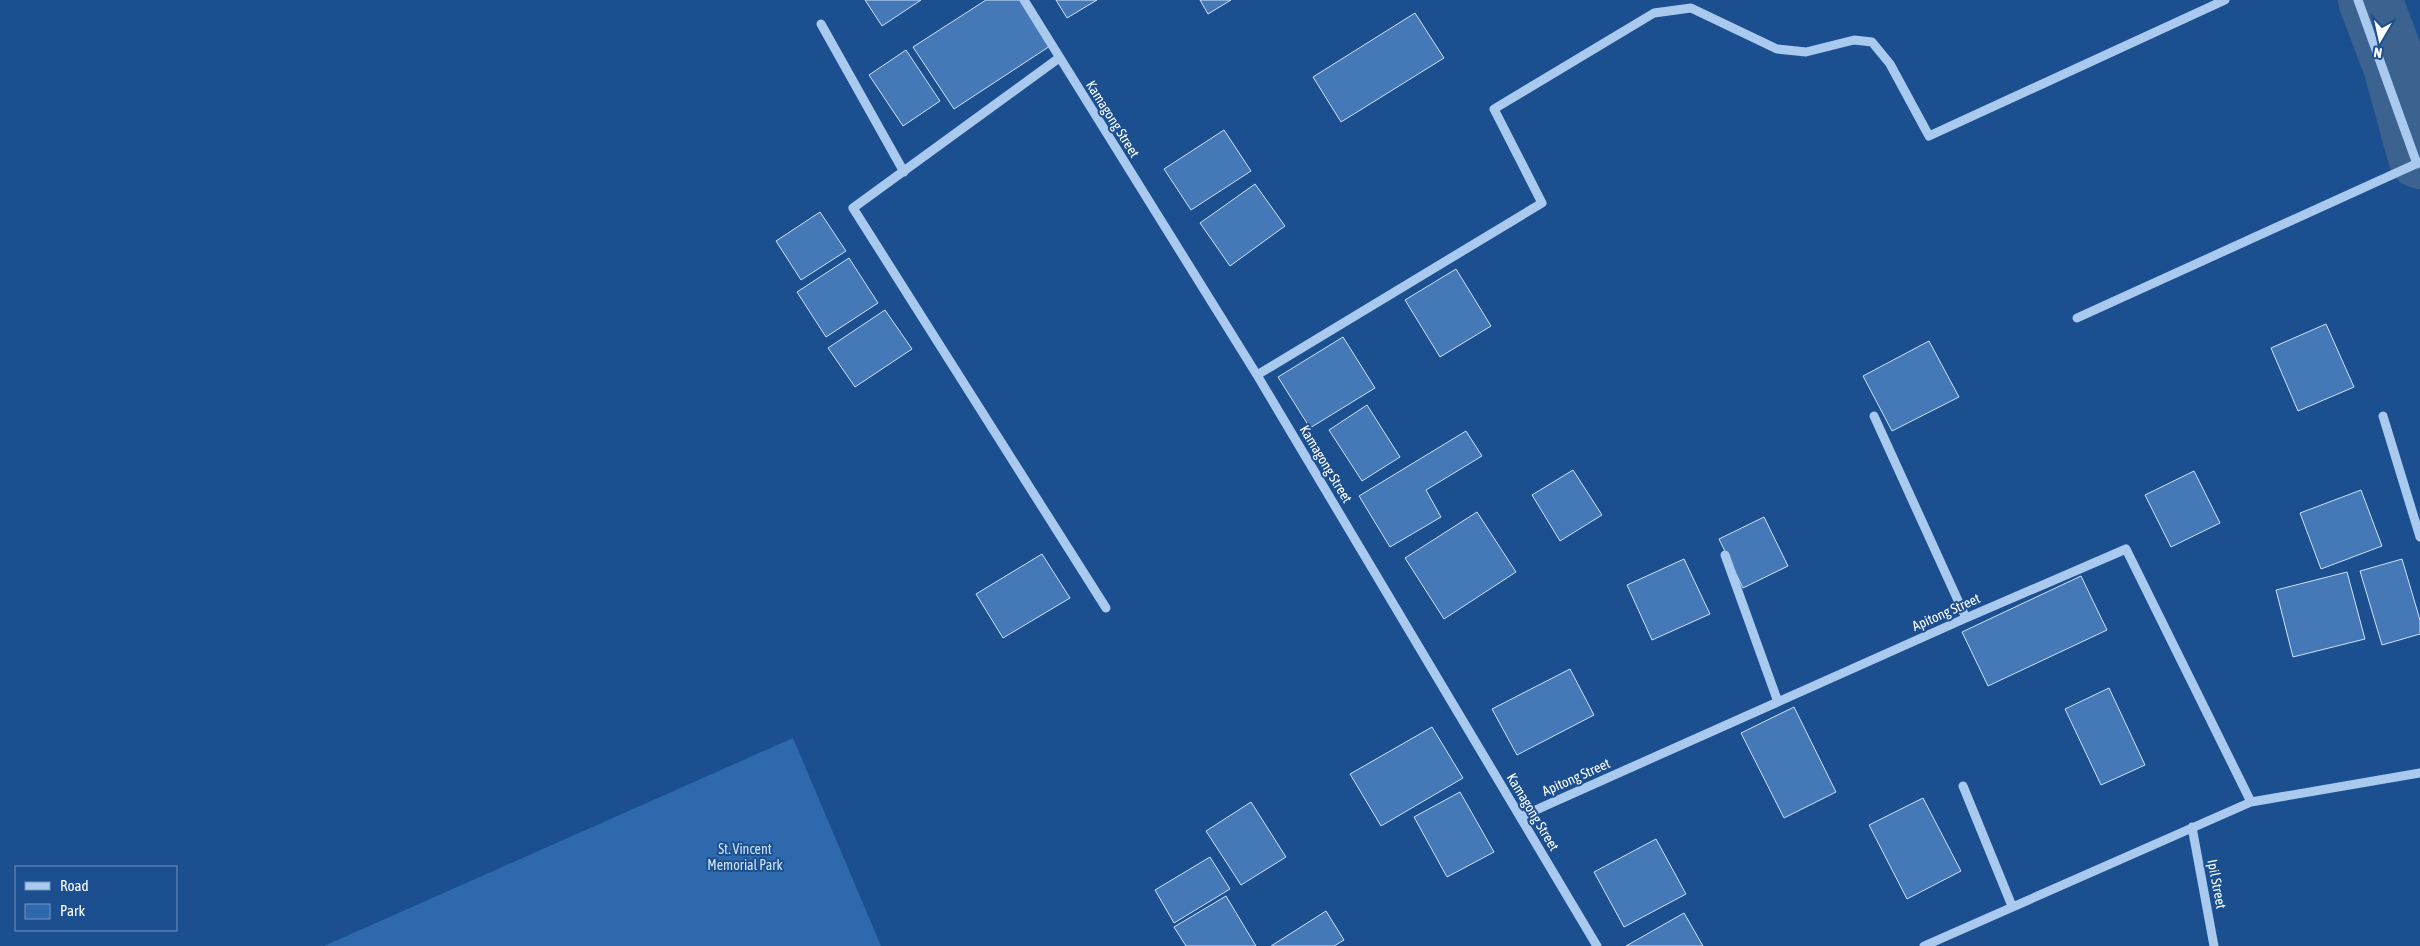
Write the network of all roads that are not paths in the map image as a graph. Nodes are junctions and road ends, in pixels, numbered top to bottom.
1 (1024, 0) edge
2 (2225, 0) edge
3 (2358, 0) edge
4 (822, 24) dead end
5 (1059, 58) junction
6 (2419, 163) edge
7 (904, 172) junction
8 (2077, 318) dead end
9 (1257, 375) junction
10 (1874, 416) dead end
11 (2383, 416) dead end
12 (2420, 537) edge
13 (1725, 556) dead end
14 (1106, 608) dead end
15 (1966, 618) junction
16 (1778, 702) junction
17 (2420, 773) edge
18 (1963, 786) dead end
19 (2252, 802) junction
20 (1520, 817) junction
21 (2192, 827) junction
22 (2012, 906) junction
23 (1596, 946) edge
24 (1924, 946) edge
25 (2214, 946) edge

1 - 5 street, Kamagong Street
2 - 9 street
3 - 6 street
4 - 7 street
5 - 7 street
5 - 9 street, Kamagong Street
6 - 8 street
7 - 14 street
9 - 20 street, Kamagong Street
10 - 15 street
11 - 12 street
13 - 16 street
15 - 16 street, Apitong Street
15 - 19 street, Apitong Street
16 - 20 street, Apitong Street
17 - 19 street
18 - 22 street
19 - 21 street
20 - 23 street, Kamagong Street
21 - 22 street
21 - 25 street, Ipil Street
22 - 24 street

